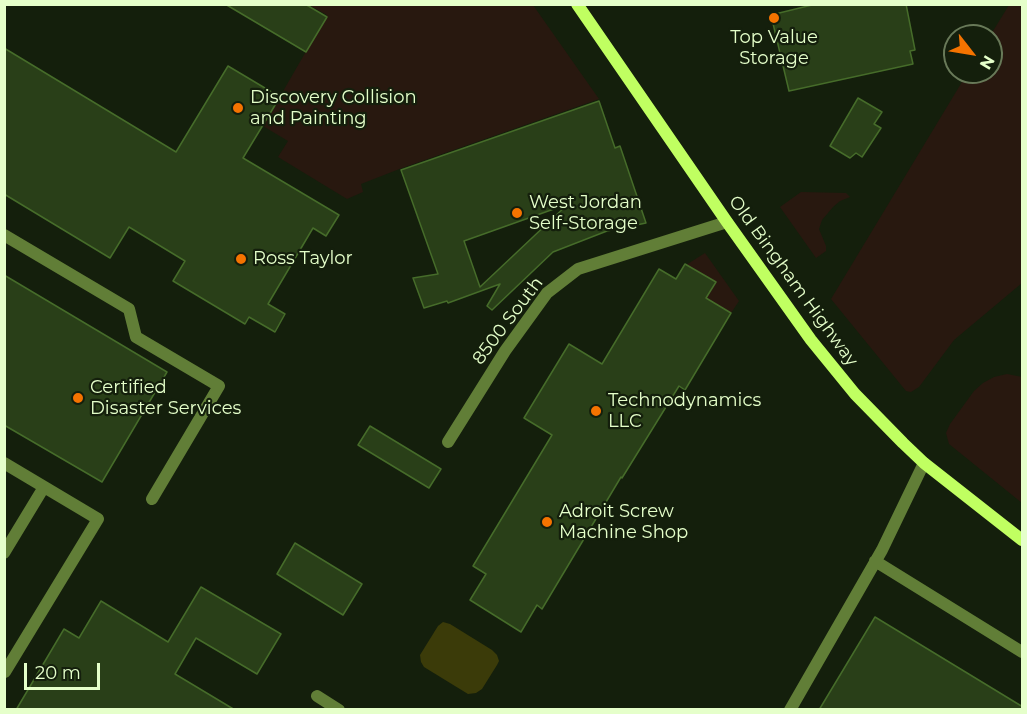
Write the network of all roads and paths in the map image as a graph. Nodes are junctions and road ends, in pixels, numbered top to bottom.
1 (577, 4) edge
2 (727, 222) junction
3 (4, 235) edge
4 (448, 442) dead end
5 (924, 463) junction
6 (4, 464) edge
7 (44, 487) junction
8 (152, 499) dead end
9 (1023, 540) edge
10 (4, 553) edge
11 (875, 561) junction
12 (1023, 652) edge
13 (4, 671) edge
14 (318, 696) dead end
15 (339, 710) edge
16 (790, 710) edge

1 - 2 street, Old Bingham Highway
2 - 4 street, 8500 South
2 - 5 street, Old Bingham Highway
3 - 8 street
5 - 9 street, Old Bingham Highway
5 - 11 street
6 - 7 street
7 - 10 street
7 - 13 street
11 - 12 street
11 - 16 street
14 - 15 street

